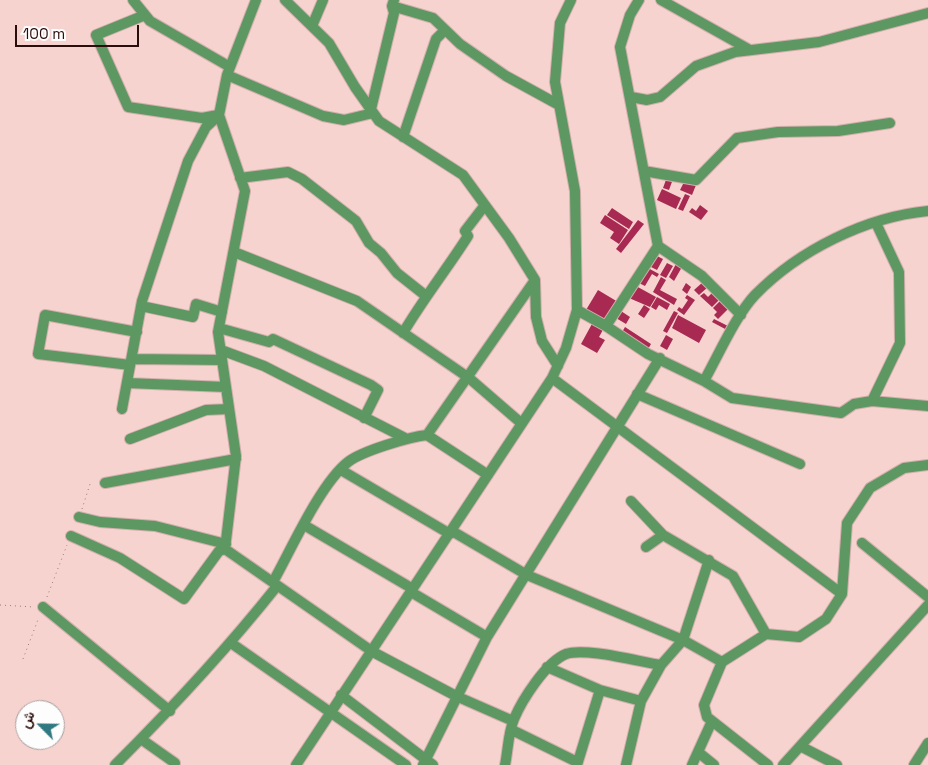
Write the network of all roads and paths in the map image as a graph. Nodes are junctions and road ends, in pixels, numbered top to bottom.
1 (133, 0) edge
2 (256, 0) edge
3 (285, 0) edge
4 (323, 0) edge
5 (572, 0) edge
6 (640, 0) edge
7 (661, 0) edge
8 (392, 3) edge
9 (928, 14) edge
10 (146, 15) junction
11 (312, 26) junction
12 (445, 30) junction
13 (750, 50) junction
14 (228, 71) junction
15 (631, 97) junction
16 (559, 105) junction
17 (372, 111) junction
18 (219, 115) junction
19 (890, 123) dead end
20 (404, 137) junction
21 (644, 171) junction
22 (240, 178) junction
23 (485, 205) junction
24 (928, 211) edge
25 (876, 223) junction
26 (658, 246) junction
27 (234, 252) junction
28 (535, 280) junction
29 (426, 296) junction
30 (142, 306) junction
31 (577, 310) junction
32 (222, 312) junction
33 (741, 315) junction
34 (606, 326) junction
35 (219, 328) junction
36 (136, 332) junction
37 (402, 333) junction
38 (222, 355) junction
39 (660, 358) junction
40 (131, 362) junction
41 (558, 366) junction
42 (468, 378) junction
43 (552, 378) junction
44 (704, 381) junction
45 (127, 384) junction
46 (226, 387) junction
47 (637, 394) junction
48 (872, 401) junction
49 (928, 406) edge
50 (122, 409) dead end
51 (229, 409) junction
52 (364, 418) junction
53 (521, 423) junction
54 (617, 425) junction
55 (427, 435) junction
56 (405, 438) junction
57 (130, 439) dead end
58 (236, 459) junction
59 (800, 464) dead end
60 (928, 465) edge
61 (341, 470) junction
62 (488, 475) junction
63 (105, 483) dead end
64 (90, 484) dead end
65 (631, 501) dead end
66 (79, 517) joint
67 (304, 525) junction
68 (451, 532) junction
69 (663, 535) junction
70 (71, 536) joint
71 (862, 543) dead end
72 (225, 546) junction
73 (646, 547) dead end
74 (708, 560) junction
75 (527, 575) junction
76 (275, 584) junction
77 (412, 591) junction
78 (842, 594) junction
79 (928, 597) edge
80 (928, 604) edge
81 (0, 605) edge
82 (43, 608) junction
83 (766, 634) junction
84 (487, 637) junction
85 (683, 640) junction
86 (231, 643) junction
87 (373, 652) junction
88 (23, 659) dead end
89 (722, 662) junction
90 (661, 665) junction
91 (547, 667) junction
92 (600, 690) junction
93 (341, 695) junction
94 (456, 696) junction
95 (641, 700) junction
96 (170, 711) junction
97 (331, 712) junction
98 (712, 721) junction
99 (512, 725) junction
100 (141, 739) junction
101 (928, 743) edge
102 (802, 747) junction
103 (698, 752) junction
104 (924, 757) edge
105 (427, 763) edge
106 (577, 763) edge
107 (175, 764) edge
108 (115, 765) edge
109 (296, 765) edge
110 (406, 765) edge
111 (505, 765) edge
112 (626, 765) edge
113 (692, 765) edge
114 (714, 765) edge
115 (768, 765) edge
116 (783, 765) edge
117 (837, 765) edge
118 (914, 765) edge

1 - 10 street
2 - 14 street
3 - 11 street
4 - 11 street
5 - 16 street
6 - 15 street
7 - 13 street
8 - 12 street
8 - 17 street
9 - 13 street
10 - 14 street
10 - 18 street
11 - 17 street
12 - 16 street
12 - 20 street
13 - 15 street
14 - 17 street
14 - 18 street
15 - 21 street
16 - 31 street
17 - 20 street
18 - 22 street
18 - 30 street
19 - 21 street
20 - 23 street
21 - 26 street
22 - 27 street
22 - 29 street
23 - 28 street
23 - 29 street
24 - 25 street
25 - 33 street
25 - 48 street
26 - 33 street
26 - 34 street
27 - 32 street
27 - 37 street
28 - 41 street
28 - 42 street
29 - 37 street
30 - 32 street
30 - 36 street
31 - 34 street
31 - 41 street
32 - 35 street
33 - 44 street
34 - 39 street
35 - 38 street
35 - 52 street
36 - 40 street
36 - 40 street
37 - 42 street
38 - 40 street
38 - 46 street
38 - 52 street
39 - 44 street
39 - 47 street
40 - 45 street
41 - 43 street
42 - 53 street
42 - 55 street
43 - 53 street
43 - 54 street
44 - 48 street
45 - 46 street
45 - 50 street
46 - 51 street
47 - 54 street
47 - 59 street
48 - 49 street
51 - 57 street
51 - 58 street
52 - 56 street
53 - 62 street
54 - 75 street
54 - 78 street
55 - 56 street
55 - 62 street
56 - 61 street
58 - 63 street
58 - 72 street
60 - 78 street
61 - 67 street
61 - 68 street
62 - 68 street
64 - 66 path
65 - 69 street
66 - 72 street
67 - 76 street
67 - 77 street
68 - 75 street
68 - 77 street
69 - 73 street
69 - 74 street
70 - 72 street
70 - 82 path
71 - 79 street
72 - 76 street
74 - 83 street
74 - 85 street
75 - 84 street
75 - 85 street
76 - 86 street
76 - 87 street
77 - 84 street
77 - 87 street
78 - 83 street
80 - 102 street
81 - 82 path
82 - 88 path
82 - 96 street
83 - 89 street
84 - 94 street
85 - 89 street
85 - 90 street
86 - 96 street
86 - 97 street
87 - 93 street
87 - 94 street
89 - 98 street
90 - 91 street
90 - 95 street
91 - 92 street
91 - 99 street
92 - 95 street
92 - 106 street
93 - 97 street
93 - 105 street
94 - 99 street
94 - 105 street
95 - 112 street
96 - 100 street
97 - 109 street
97 - 110 street
98 - 103 street
98 - 115 street
99 - 106 street
99 - 111 street
100 - 107 street
100 - 108 street
101 - 104 street
102 - 116 street
102 - 117 street
103 - 113 street
103 - 114 street
104 - 118 street

